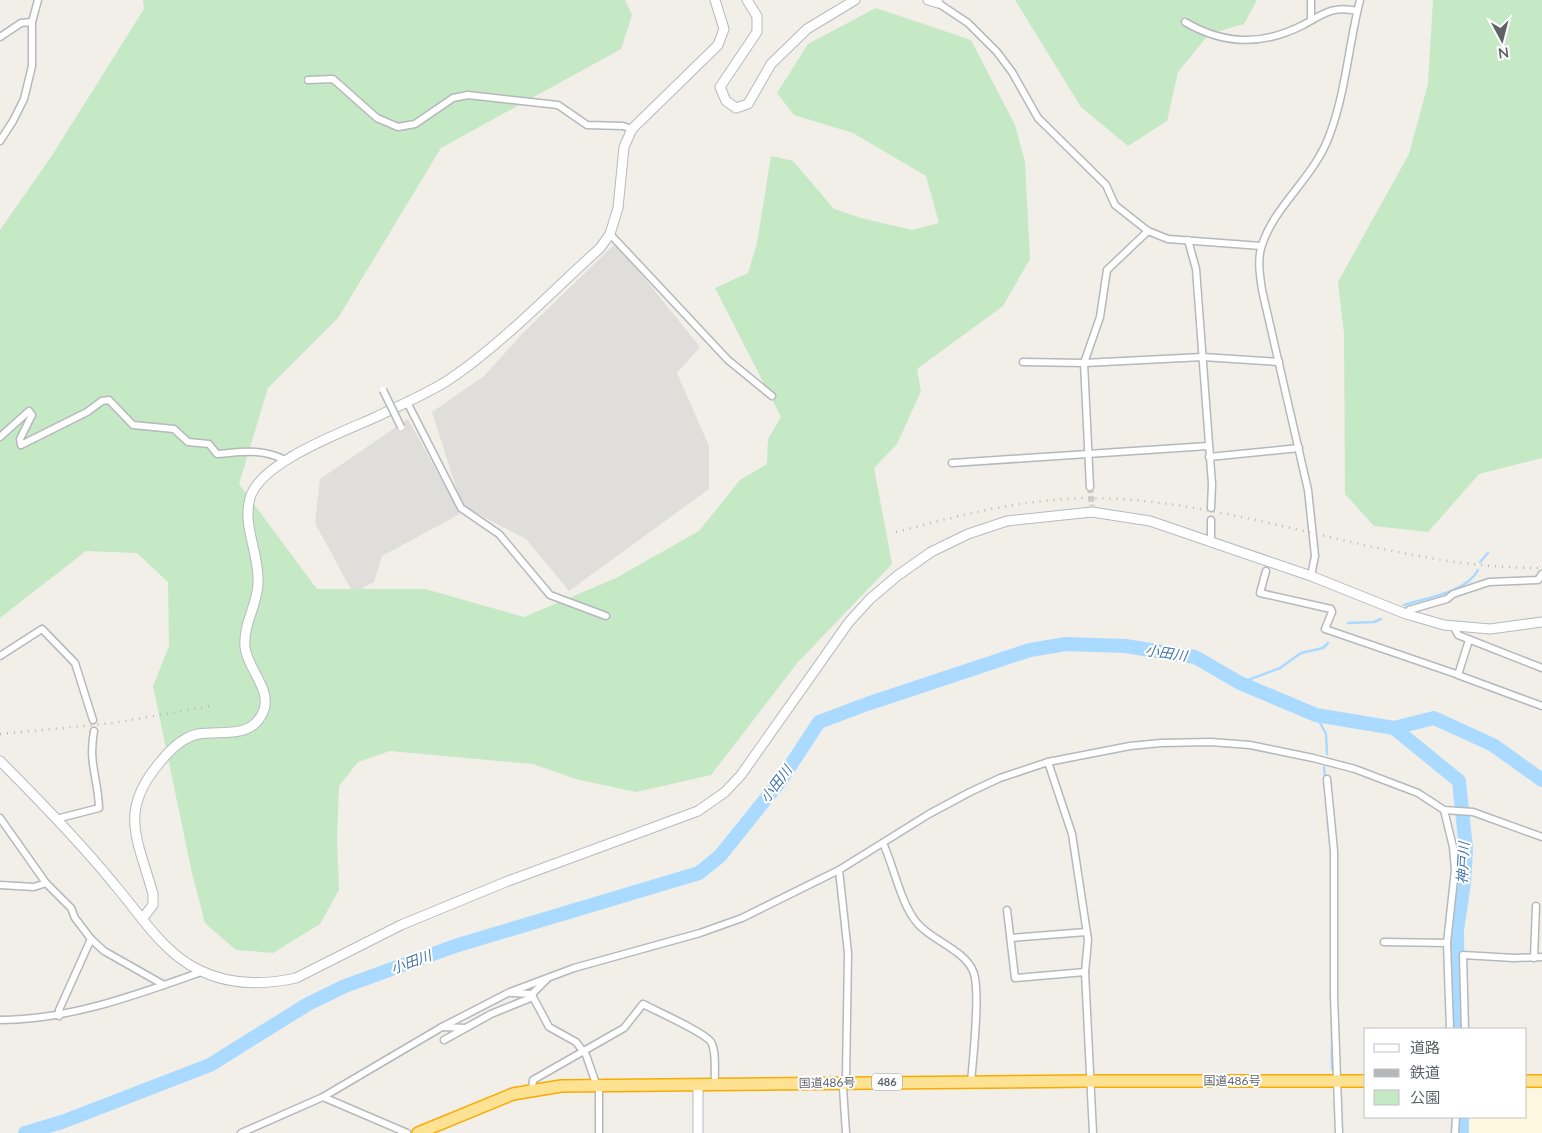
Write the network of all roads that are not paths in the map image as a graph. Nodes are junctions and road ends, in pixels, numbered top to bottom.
1 (38, 0) edge
2 (715, 0) edge
3 (747, 0) edge
4 (855, 0) edge
5 (928, 0) edge
6 (1311, 0) edge
7 (1360, 0) edge
8 (938, 3) joint
9 (1357, 11) junction
10 (1310, 20) junction
11 (32, 22) junction
12 (1185, 22) dead end
13 (0, 37) edge
14 (308, 80) dead end
15 (632, 129) junction
16 (0, 141) edge
17 (1148, 231) junction
18 (610, 234) junction
19 (1188, 240) junction
20 (1262, 246) junction
21 (1203, 357) junction
22 (1023, 362) dead end
23 (1279, 362) junction
24 (1084, 363) junction
25 (383, 390) dead end
26 (772, 396) dead end
27 (407, 402) junction
28 (401, 427) dead end
29 (0, 437) edge
30 (1208, 446) junction
31 (1299, 448) junction
32 (1088, 453) junction
33 (1209, 456) junction
34 (285, 460) junction
35 (952, 463) dead end
36 (1090, 486) tunnel mouth
37 (1211, 508) dead end
38 (1212, 520) dead end
39 (1211, 540) junction
40 (1266, 571) dead end
41 (1542, 574) edge
42 (1311, 576) junction
43 (1406, 614) junction
44 (606, 616) dead end
45 (1542, 622) edge
46 (1454, 626) junction
47 (1469, 640) junction
48 (0, 656) edge
49 (1542, 668) edge
50 (1458, 675) junction
51 (1542, 706) edge
52 (93, 720) dead end
53 (94, 731) dead end
54 (0, 761) edge
55 (1048, 762) junction
56 (1327, 779) dead end
57 (1447, 810) junction
58 (0, 818) edge
59 (56, 819) junction
60 (1542, 837) edge
61 (883, 843) junction
62 (839, 870) junction
63 (46, 883) junction
64 (0, 885) edge
65 (1536, 906) dead end
66 (1007, 910) dead end
67 (142, 919) junction
68 (1086, 932) junction
69 (1010, 938) junction
70 (91, 939) junction
71 (1384, 942) dead end
72 (1447, 943) junction
73 (1542, 957) edge
74 (1534, 958) junction
75 (201, 972) junction
76 (1085, 972) junction
77 (548, 977) junction
78 (164, 985) junction
79 (510, 992) junction
80 (533, 996) junction
81 (59, 1016) junction
82 (0, 1020) edge
83 (442, 1027) junction
84 (466, 1028) junction
85 (1450, 1028) edge
86 (1465, 1028) edge
87 (444, 1040) dead end
88 (584, 1051) junction
89 (1542, 1080) edge
90 (1090, 1081) junction
91 (1364, 1081) edge
92 (1527, 1081) edge
93 (845, 1082) junction
94 (972, 1082) junction
95 (1337, 1082) junction
96 (596, 1085) junction
97 (715, 1085) junction
98 (698, 1086) junction
99 (532, 1089) junction
100 (323, 1097) junction
101 (1456, 1118) edge
102 (243, 1133) edge
103 (408, 1133) edge
104 (418, 1133) edge
105 (599, 1133) edge
106 (698, 1133) edge
107 (846, 1133) edge
108 (1093, 1133) edge
109 (1339, 1133) edge
110 (1455, 1133) edge

1 - 11 street
2 - 15 street
3 - 4 street
5 - 8 street
6 - 10 street
7 - 9 street
8 - 17 street
9 - 10 street
9 - 20 street
10 - 12 street
11 - 13 street
11 - 16 street
14 - 15 street
15 - 18 street
17 - 19 street
17 - 24 street
18 - 26 street
18 - 27 street
19 - 20 street
19 - 21 street
20 - 23 street
21 - 23 street
21 - 24 street
21 - 30 street
22 - 24 street
23 - 31 street
24 - 32 street
25 - 28 street, bridge
27 - 34 street
27 - 44 street
29 - 34 street
30 - 32 street
30 - 33 street
31 - 33 street
31 - 42 street
32 - 35 street
32 - 36 street
33 - 37 street
34 - 67 street
38 - 39 street
39 - 42 street
39 - 75 street
40 - 50 street
41 - 43 street
42 - 43 street
43 - 46 street
45 - 46 street
46 - 47 street
47 - 49 street
47 - 50 street
48 - 52 street
50 - 51 street
53 - 59 street
54 - 59 street
55 - 57 street
55 - 61 street
55 - 68 street
56 - 95 street
57 - 60 street
57 - 72 street
58 - 63 street
59 - 67 street
61 - 62 street
61 - 94 street
62 - 77 street
62 - 93 street
63 - 64 street
63 - 70 street
65 - 74 street
66 - 69 street
67 - 75 street
68 - 69 street
68 - 76 street
69 - 76 street
70 - 78 street
70 - 81 street
71 - 72 street
72 - 85 street
73 - 74 street
74 - 86 street
75 - 78 street
76 - 90 street
77 - 79 street
77 - 80 street
78 - 81 street
79 - 80 street
79 - 83 street
80 - 84 street
80 - 88 street
81 - 82 street
83 - 84 street
83 - 100 street
84 - 87 street
88 - 96 street
88 - 97 street
88 - 99 street
89 - 92 highway
90 - 94 highway, 国道486号 / 486
90 - 95 highway, 国道486号 / 486
90 - 108 street
91 - 95 highway, 国道486号 / 486
93 - 94 highway, 国道486号 / 486
93 - 97 highway, 国道486号 / 486
93 - 107 street
95 - 109 street
96 - 98 highway, 国道486号 / 486
96 - 99 highway, 国道486号 / 486
96 - 105 street
97 - 98 highway, 国道486号 / 486
98 - 106 street
99 - 104 highway, 国道486号 / 486
100 - 102 street
100 - 103 street
101 - 110 street

